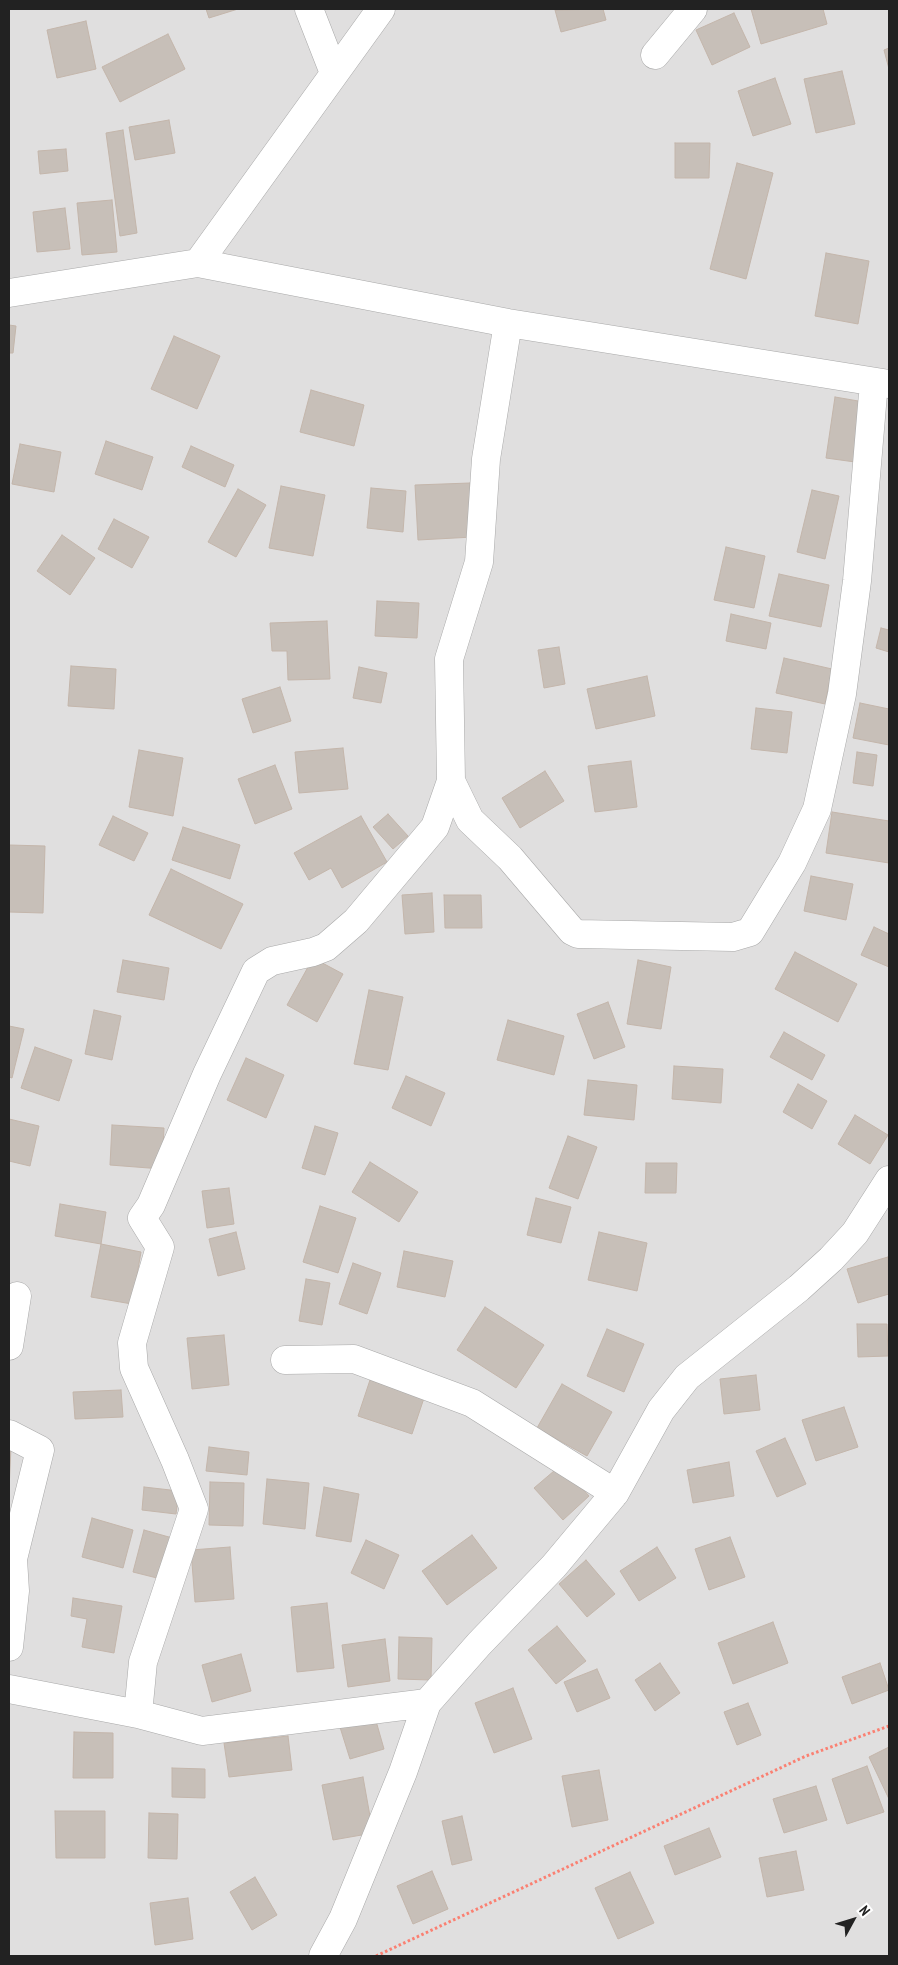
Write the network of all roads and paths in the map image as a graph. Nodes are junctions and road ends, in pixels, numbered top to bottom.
1 (309, 9) edge
2 (381, 9) edge
3 (693, 9) edge
4 (654, 55) dead end
5 (334, 73) junction
6 (198, 263) junction
7 (9, 293) edge
8 (508, 323) junction
9 (882, 383) edge
10 (451, 781) junction
11 (889, 1180) edge
12 (17, 1296) dead end
13 (9, 1346) edge
14 (285, 1360) dead end
15 (9, 1434) edge
16 (615, 1493) junction
17 (11, 1558) edge
18 (9, 1647) edge
19 (9, 1689) edge
20 (427, 1704) junction
21 (138, 1714) junction
22 (889, 1726) edge
23 (323, 1956) edge
24 (376, 1956) edge

1 - 5 street
2 - 5 street
3 - 4 street
5 - 6 street
6 - 7 street
6 - 8 street
8 - 9 street
8 - 10 street
9 - 10 street
10 - 21 street
11 - 16 street
12 - 13 street
14 - 16 street
15 - 17 street
16 - 20 street
17 - 18 street
19 - 21 street
20 - 21 street
20 - 23 street
22 - 24 path

